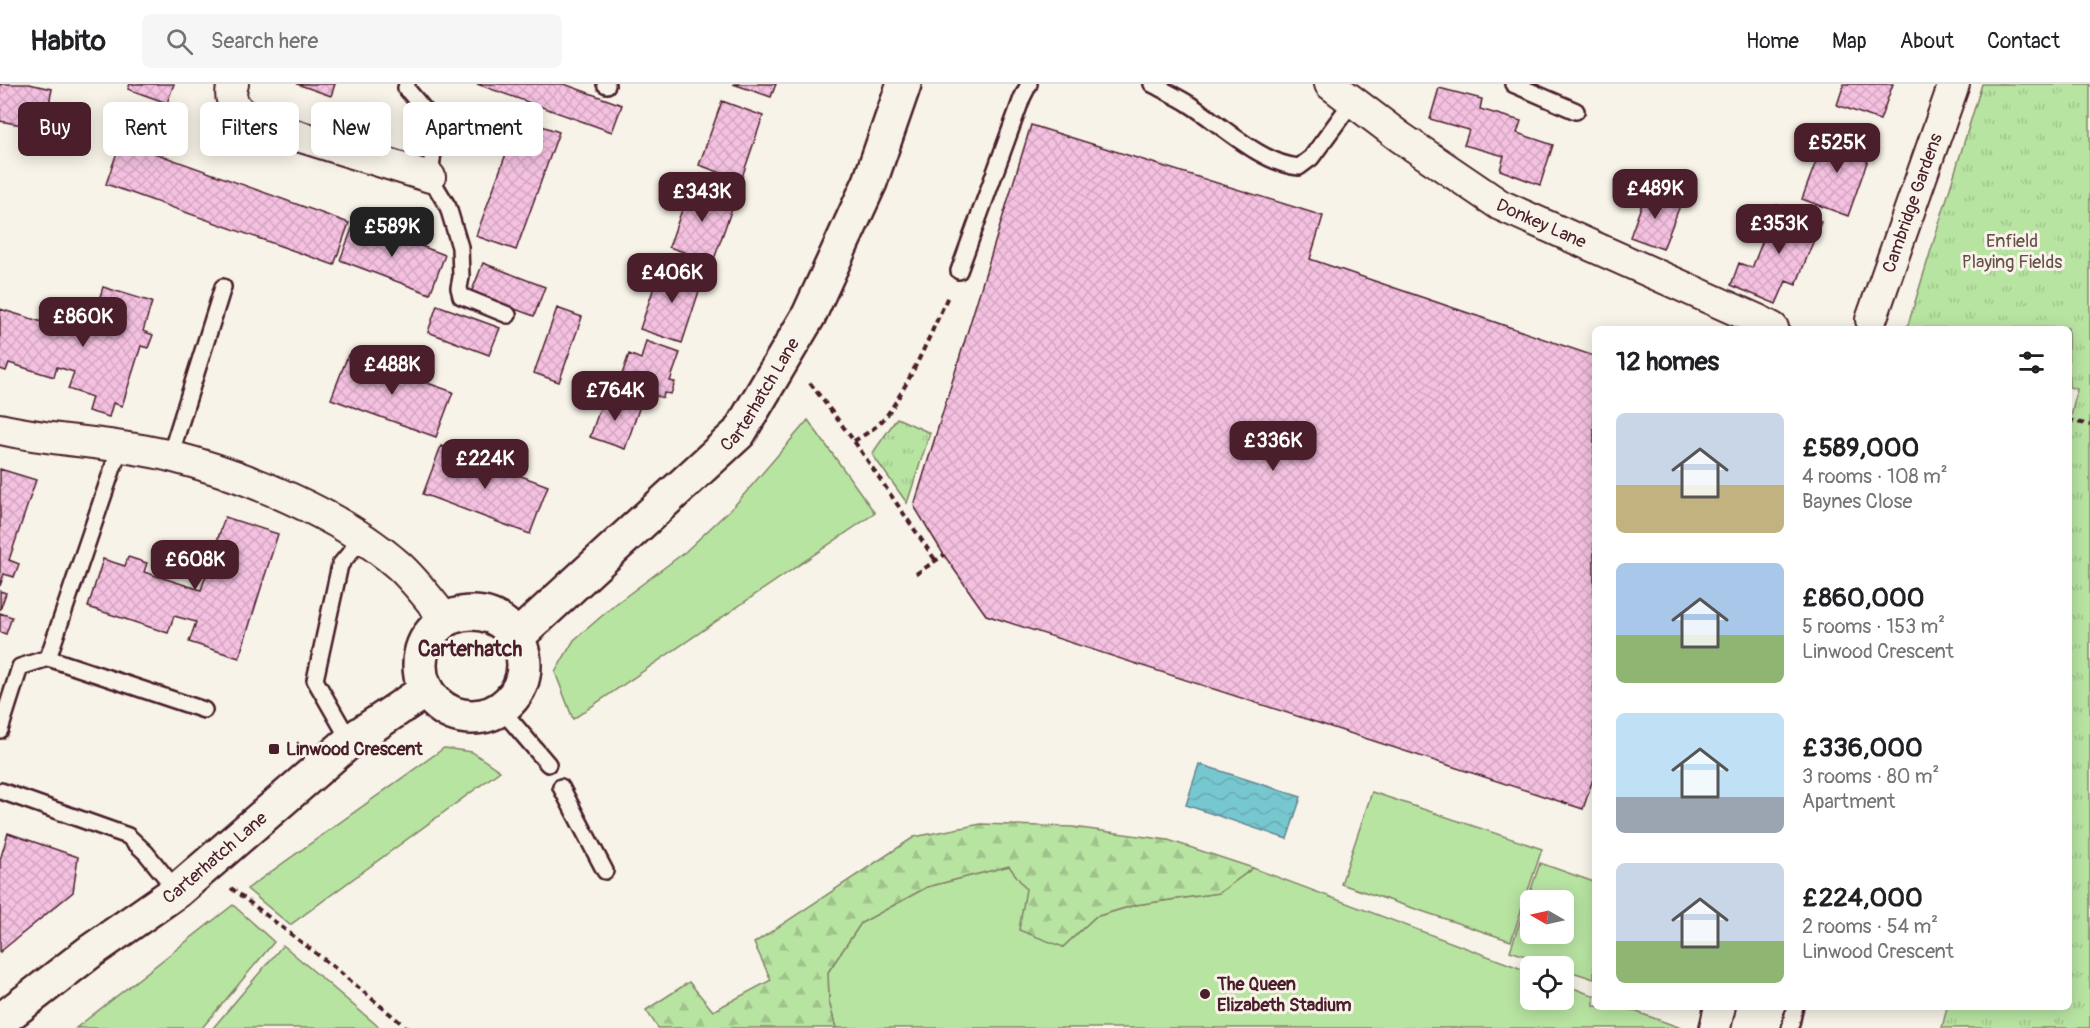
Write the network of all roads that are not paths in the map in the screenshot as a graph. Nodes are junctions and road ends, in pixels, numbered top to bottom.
1 (233, 84) edge
2 (407, 84) edge
3 (904, 84) edge
4 (1029, 84) edge
5 (1152, 84) edge
6 (1513, 84) edge
7 (1954, 84) edge
8 (1341, 93) edge
9 (1576, 111) dead end
10 (430, 177) junction
11 (959, 271) road end
12 (223, 287) dead end
13 (508, 315) dead end
14 (1871, 320) dead end
15 (1769, 326) edge
16 (0, 429) edge
17 (120, 447) junction
18 (170, 456) junction
19 (362, 538) junction
20 (446, 620) junction
21 (517, 637) junction
22 (48, 658) junction
23 (426, 690) junction
24 (501, 709) junction
25 (204, 710) dead end
26 (0, 730) edge
27 (350, 741) junction
28 (548, 764) dead end
29 (561, 787) dead end
30 (1, 791) edge
31 (605, 871) dead end
32 (177, 891) junction
33 (1719, 1010) edge
34 (1794, 1010) edge
35 (0, 1021) edge
36 (1715, 1028) edge
37 (1790, 1028) edge

1 - 10 street
2 - 10 lane
3 - 21 street, Carterhatch Lane
4 - 11 lane
5 - 8 lane
6 - 9 lane
7 - 14 street, Cambridge Gardens
8 - 15 street, Donkey Lane
10 - 13 lane
12 - 18 lane
16 - 17 street
17 - 18 street
17 - 22 lane
18 - 19 street
19 - 20 street
19 - 27 lane
20 - 21 street
20 - 23 street
21 - 24 street
22 - 25 lane
22 - 26 lane
23 - 24 street
23 - 27 street, Carterhatch Lane
24 - 28 lane
27 - 32 street, Carterhatch Lane
29 - 31 lane
30 - 32 lane
32 - 35 street, Carterhatch Lane
33 - 36 street
34 - 37 lane

